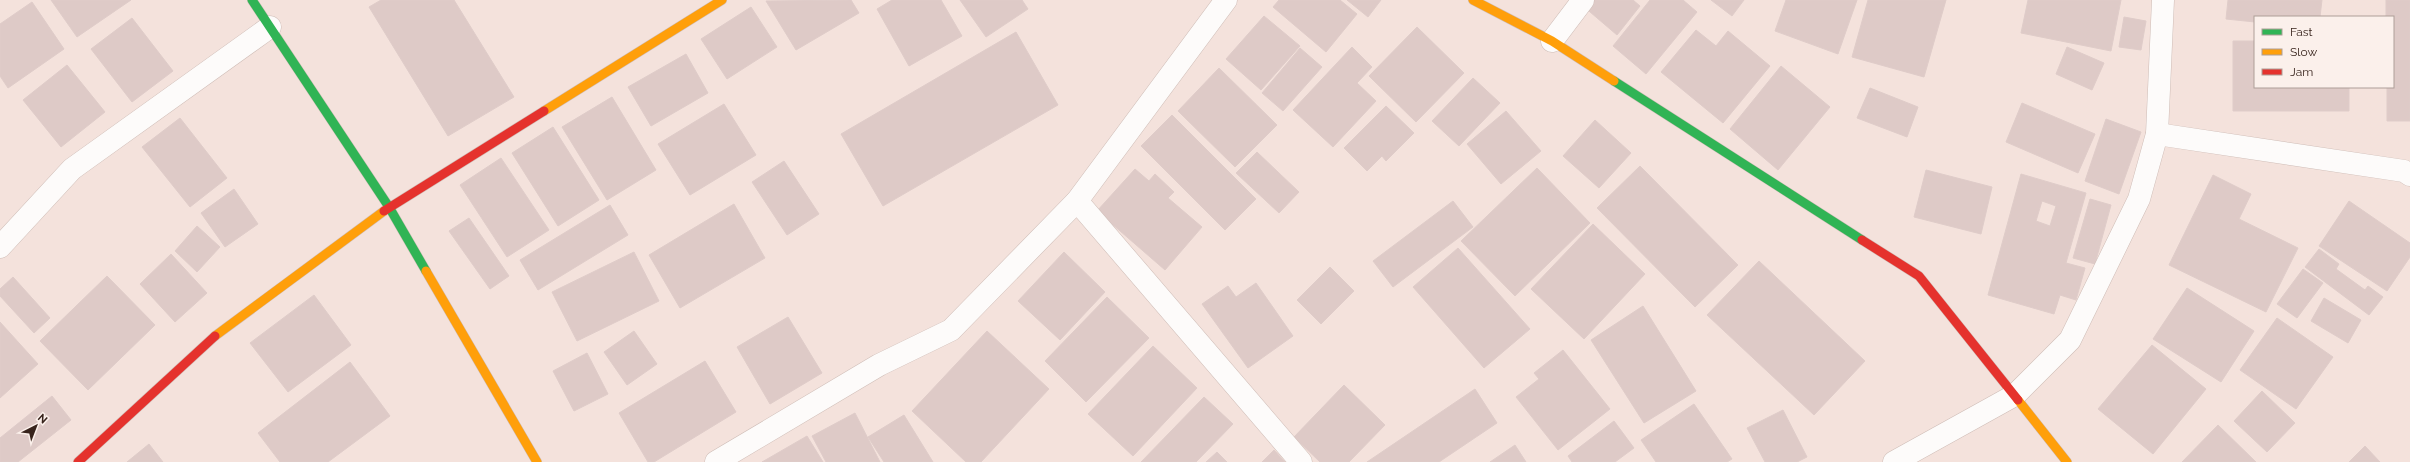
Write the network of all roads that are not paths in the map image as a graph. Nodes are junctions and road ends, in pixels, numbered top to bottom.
1 (252, 0) edge
2 (722, 0) edge
3 (1226, 0) edge
4 (1473, 0) edge
5 (1583, 0) edge
6 (2163, 0) edge
7 (270, 27) junction
8 (1552, 41) junction
9 (2157, 134) junction
10 (2410, 175) edge
11 (1077, 201) junction
12 (388, 207) junction
13 (0, 247) edge
14 (2014, 395) junction
15 (532, 460) edge
16 (78, 462) edge
17 (716, 462) edge
18 (1301, 462) edge
19 (1894, 462) edge
20 (2067, 462) edge

1 - 7 street
2 - 12 street
3 - 11 street
4 - 8 street
5 - 8 street
6 - 9 street
7 - 12 street
7 - 13 street
8 - 14 street
9 - 10 street
9 - 14 street
11 - 17 street
11 - 18 street
12 - 15 street
12 - 16 street
14 - 19 street
14 - 20 street

